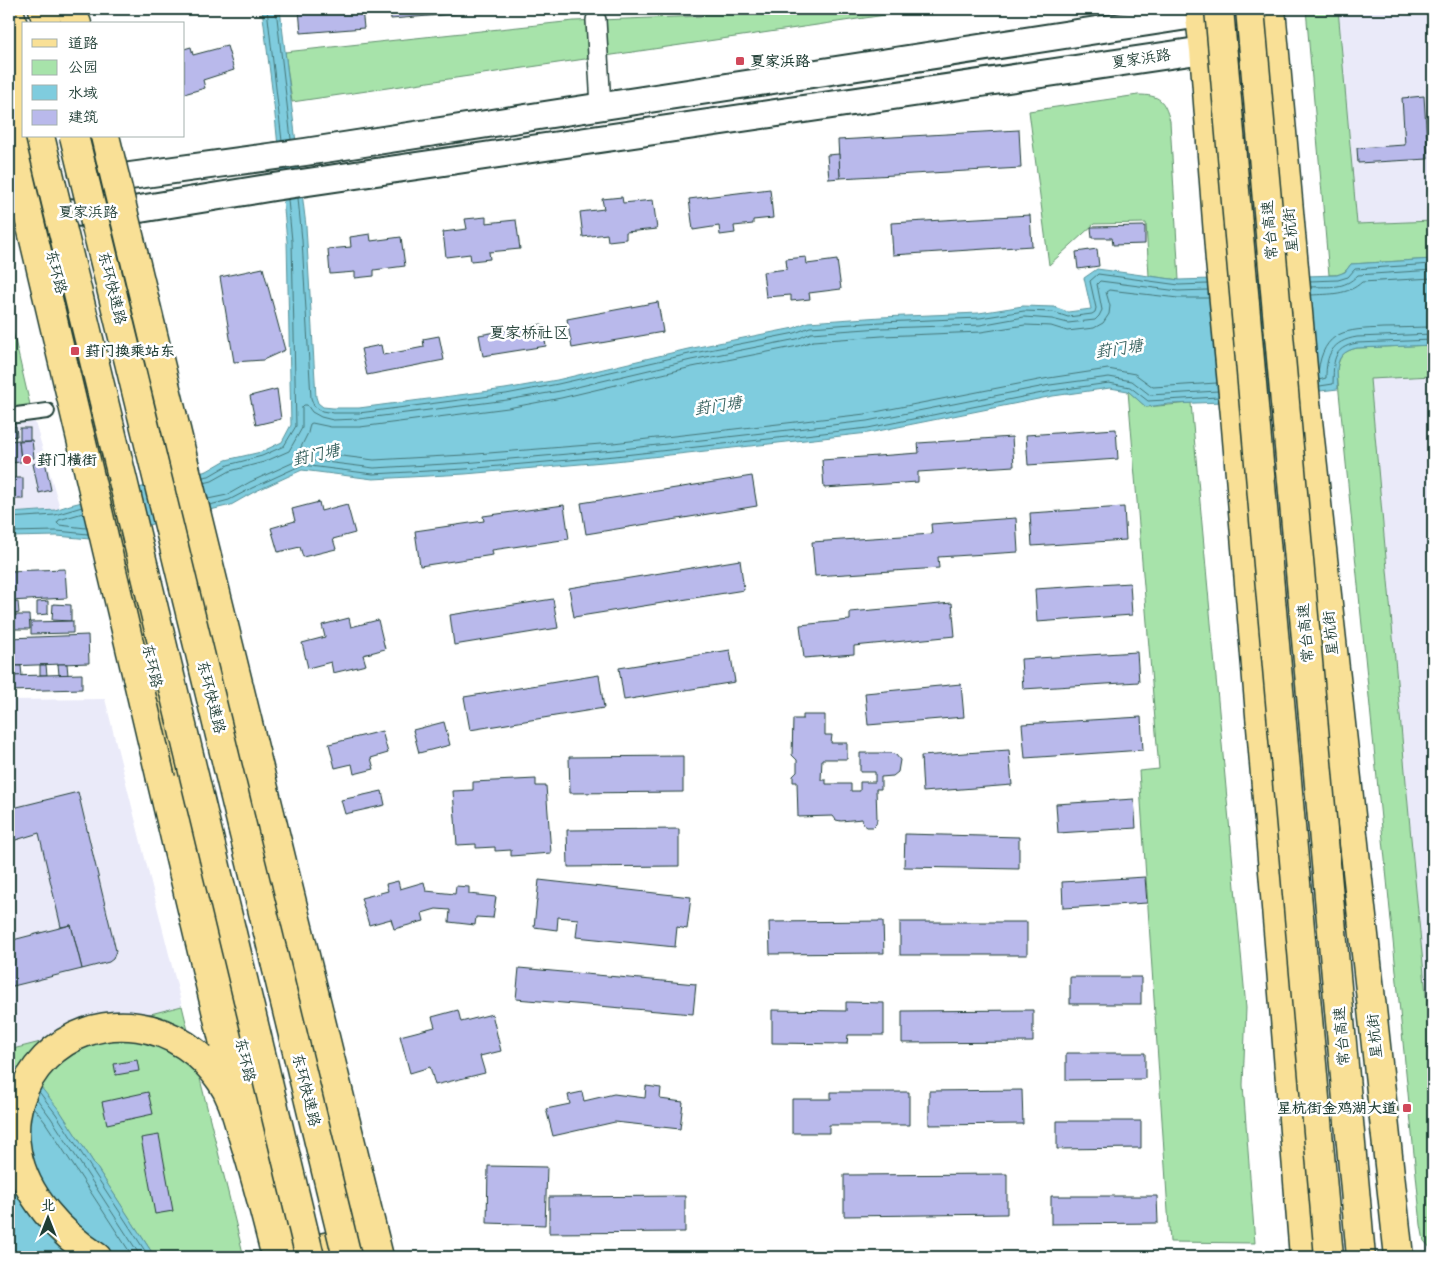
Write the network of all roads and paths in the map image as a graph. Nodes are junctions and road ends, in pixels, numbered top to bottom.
1 (9, 9) edge
2 (43, 9) edge
3 (59, 9) edge
4 (71, 9) edge
5 (1232, 9) edge
6 (1250, 9) edge
7 (1271, 9) edge
8 (1206, 10) edge
9 (596, 20) dead end
10 (46, 22) edge
11 (62, 22) edge
12 (76, 22) edge
13 (1274, 38) junction
14 (1204, 50) junction
15 (22, 62) edge
16 (9, 74) edge
17 (795, 76) junction
18 (601, 106) junction
19 (801, 110) junction
20 (22, 130) edge
21 (9, 133) edge
22 (24, 138) edge
23 (40, 138) edge
24 (75, 138) edge
25 (90, 138) edge
26 (104, 138) edge
27 (101, 180) junction
28 (41, 211) junction
29 (9, 212) edge
30 (109, 214) junction
31 (47, 411) dead end
32 (9, 416) edge
33 (264, 1138) junction
34 (362, 1253) edge
35 (292, 1256) edge
36 (97, 1257) edge
37 (1304, 1257) edge
38 (1329, 1257) edge
39 (1362, 1257) edge
40 (1399, 1257) edge

1 - 15 main road
2 - 10 main road
3 - 11 main road
4 - 12 main road
5 - 8 main road, 夏家浜路
6 - 39 main road, 常台高速, bridge
7 - 13 main road, 星杭街
8 - 14 main road
8 - 17 main road, 夏家浜路
8 - 38 main road, 常台高速, bridge
9 - 18 street
13 - 14 main road, 夏家浜路
13 - 40 main road, 星杭街
14 - 19 main road, 夏家浜路
14 - 37 main road
16 - 20 main road, 东环路
17 - 18 main road, 夏家浜路
17 - 19 main road
18 - 27 main road, 夏家浜路
19 - 30 main road, 夏家浜路
21 - 33 main road, bridge
22 - 28 main road, 东环路
23 - 35 main road, bridge
24 - 34 main road, 东环快速路, bridge
25 - 27 main road
26 - 34 main road, bridge
27 - 28 main road, 夏家浜路
27 - 30 main road
28 - 29 main road
28 - 30 main road, 夏家浜路
28 - 33 main road, 东环路
30 - 34 main road
31 - 32 street
33 - 35 main road, 东环路
34 - 35 main road
35 - 36 main road

